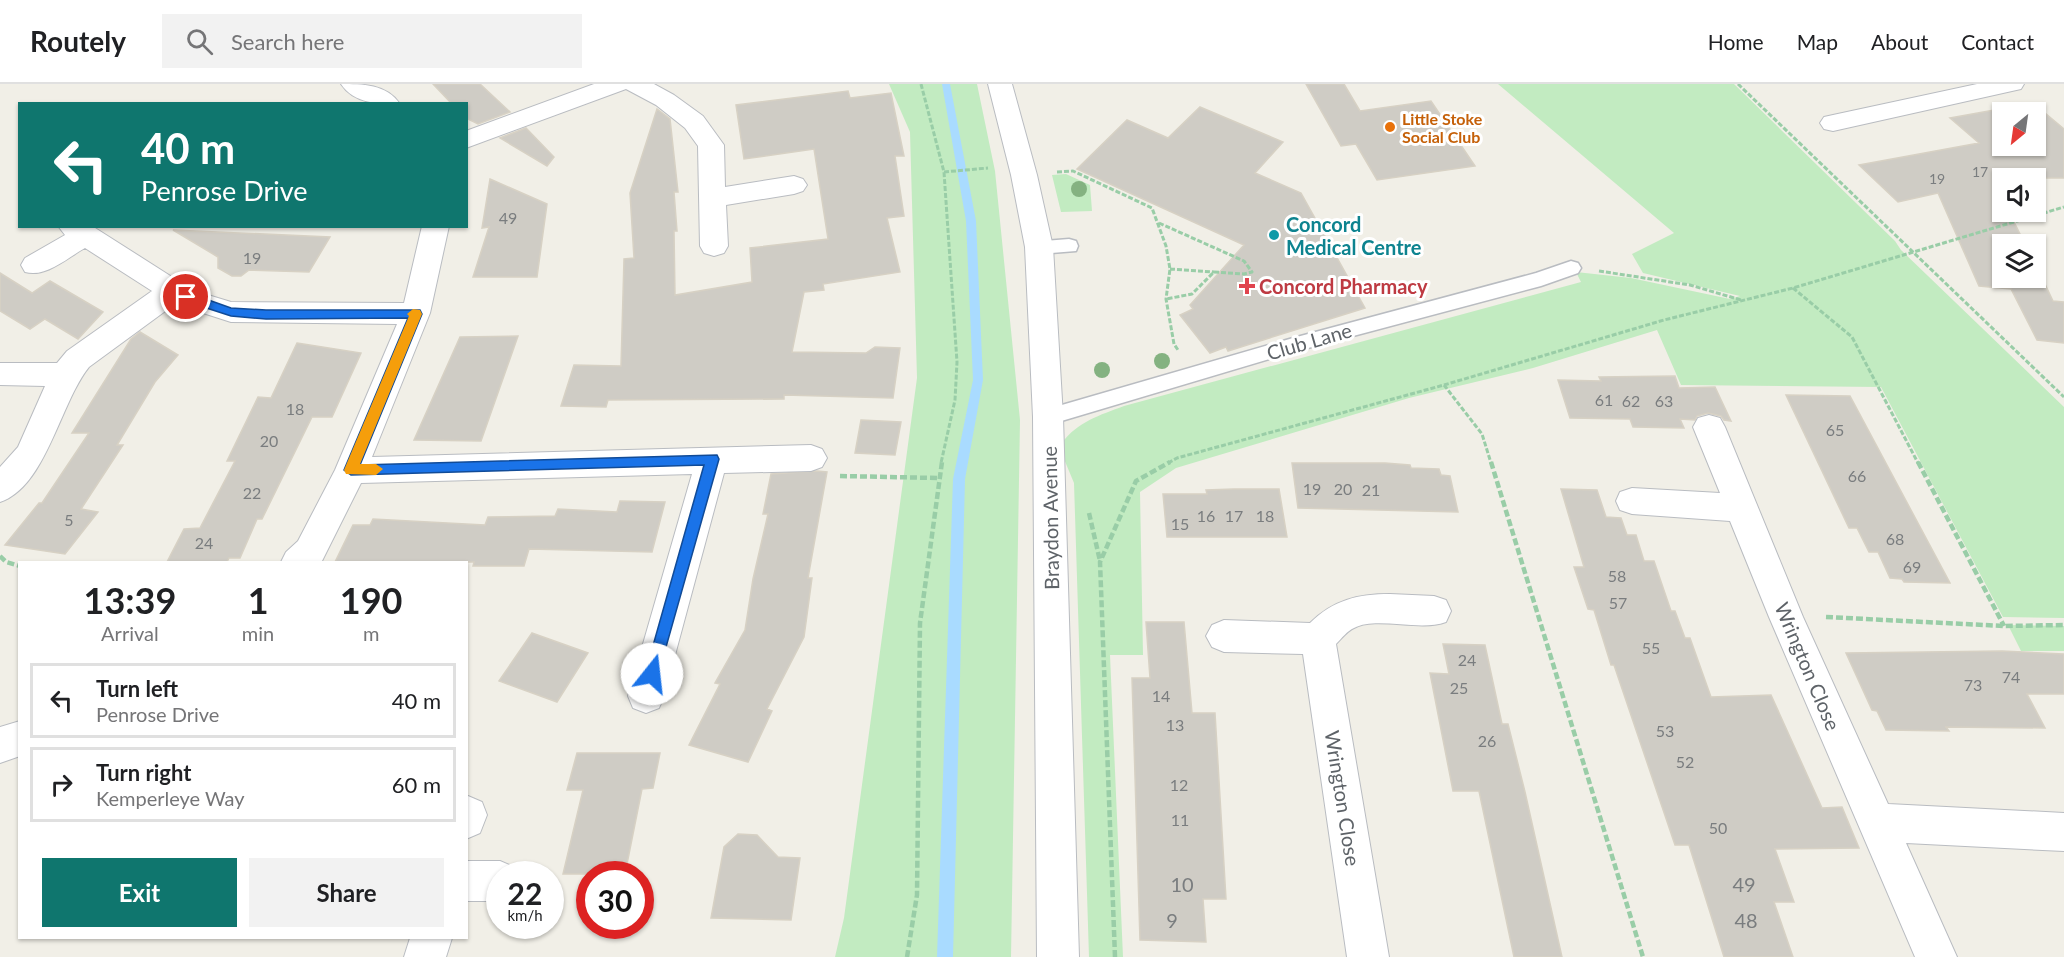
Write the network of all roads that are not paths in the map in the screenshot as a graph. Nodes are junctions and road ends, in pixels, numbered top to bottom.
1 (353, 84) edge
2 (616, 84) edge
3 (635, 84) edge
4 (1000, 84) edge
5 (1897, 84) edge
6 (2012, 84) edge
7 (384, 102) edge
8 (1920, 104) junction
9 (1833, 123) dead end
10 (468, 139) edge
11 (794, 185) dead end
12 (712, 198) junction
13 (436, 228) edge
14 (78, 231) edge
15 (714, 246) dead end
16 (35, 265) dead end
17 (1571, 268) road end
18 (173, 291) junction
19 (416, 314) junction
20 (0, 374) edge
21 (65, 375) junction
22 (1048, 417) junction
23 (1709, 427) dead end
24 (811, 458) road end
25 (712, 459) junction
26 (351, 470) junction
27 (0, 489) edge
28 (1632, 501) dead end
29 (1742, 508) junction
30 (299, 561) edge
31 (1434, 611) dead end
32 (1224, 636) dead end
33 (1318, 639) junction
34 (646, 696) dead end
35 (18, 739) edge
36 (0, 747) edge
37 (1876, 822) junction
38 (2064, 832) edge
39 (468, 881) edge
40 (486, 881) edge
41 (431, 939) edge
42 (425, 957) edge
43 (1058, 957) edge
44 (1368, 957) edge
45 (1936, 957) edge

1 - 7 street
2 - 10 street
3 - 12 street
4 - 22 street, Braydon Avenue
5 - 8 street
6 - 8 street
8 - 9 street
11 - 12 street
12 - 15 street
13 - 19 street
14 - 16 street
14 - 18 street
17 - 22 lane, Club Lane
18 - 19 street
18 - 21 street
19 - 26 street
20 - 21 street
21 - 27 street
22 - 43 street, Braydon Avenue
23 - 29 street, Wrington Close
24 - 25 street
25 - 26 street
25 - 34 street
26 - 30 street
28 - 29 street
29 - 37 street, Wrington Close
31 - 33 street
32 - 33 street
33 - 44 street, Wrington Close
35 - 36 street
37 - 38 street
37 - 45 street, Wrington Close
39 - 40 street
41 - 42 street

